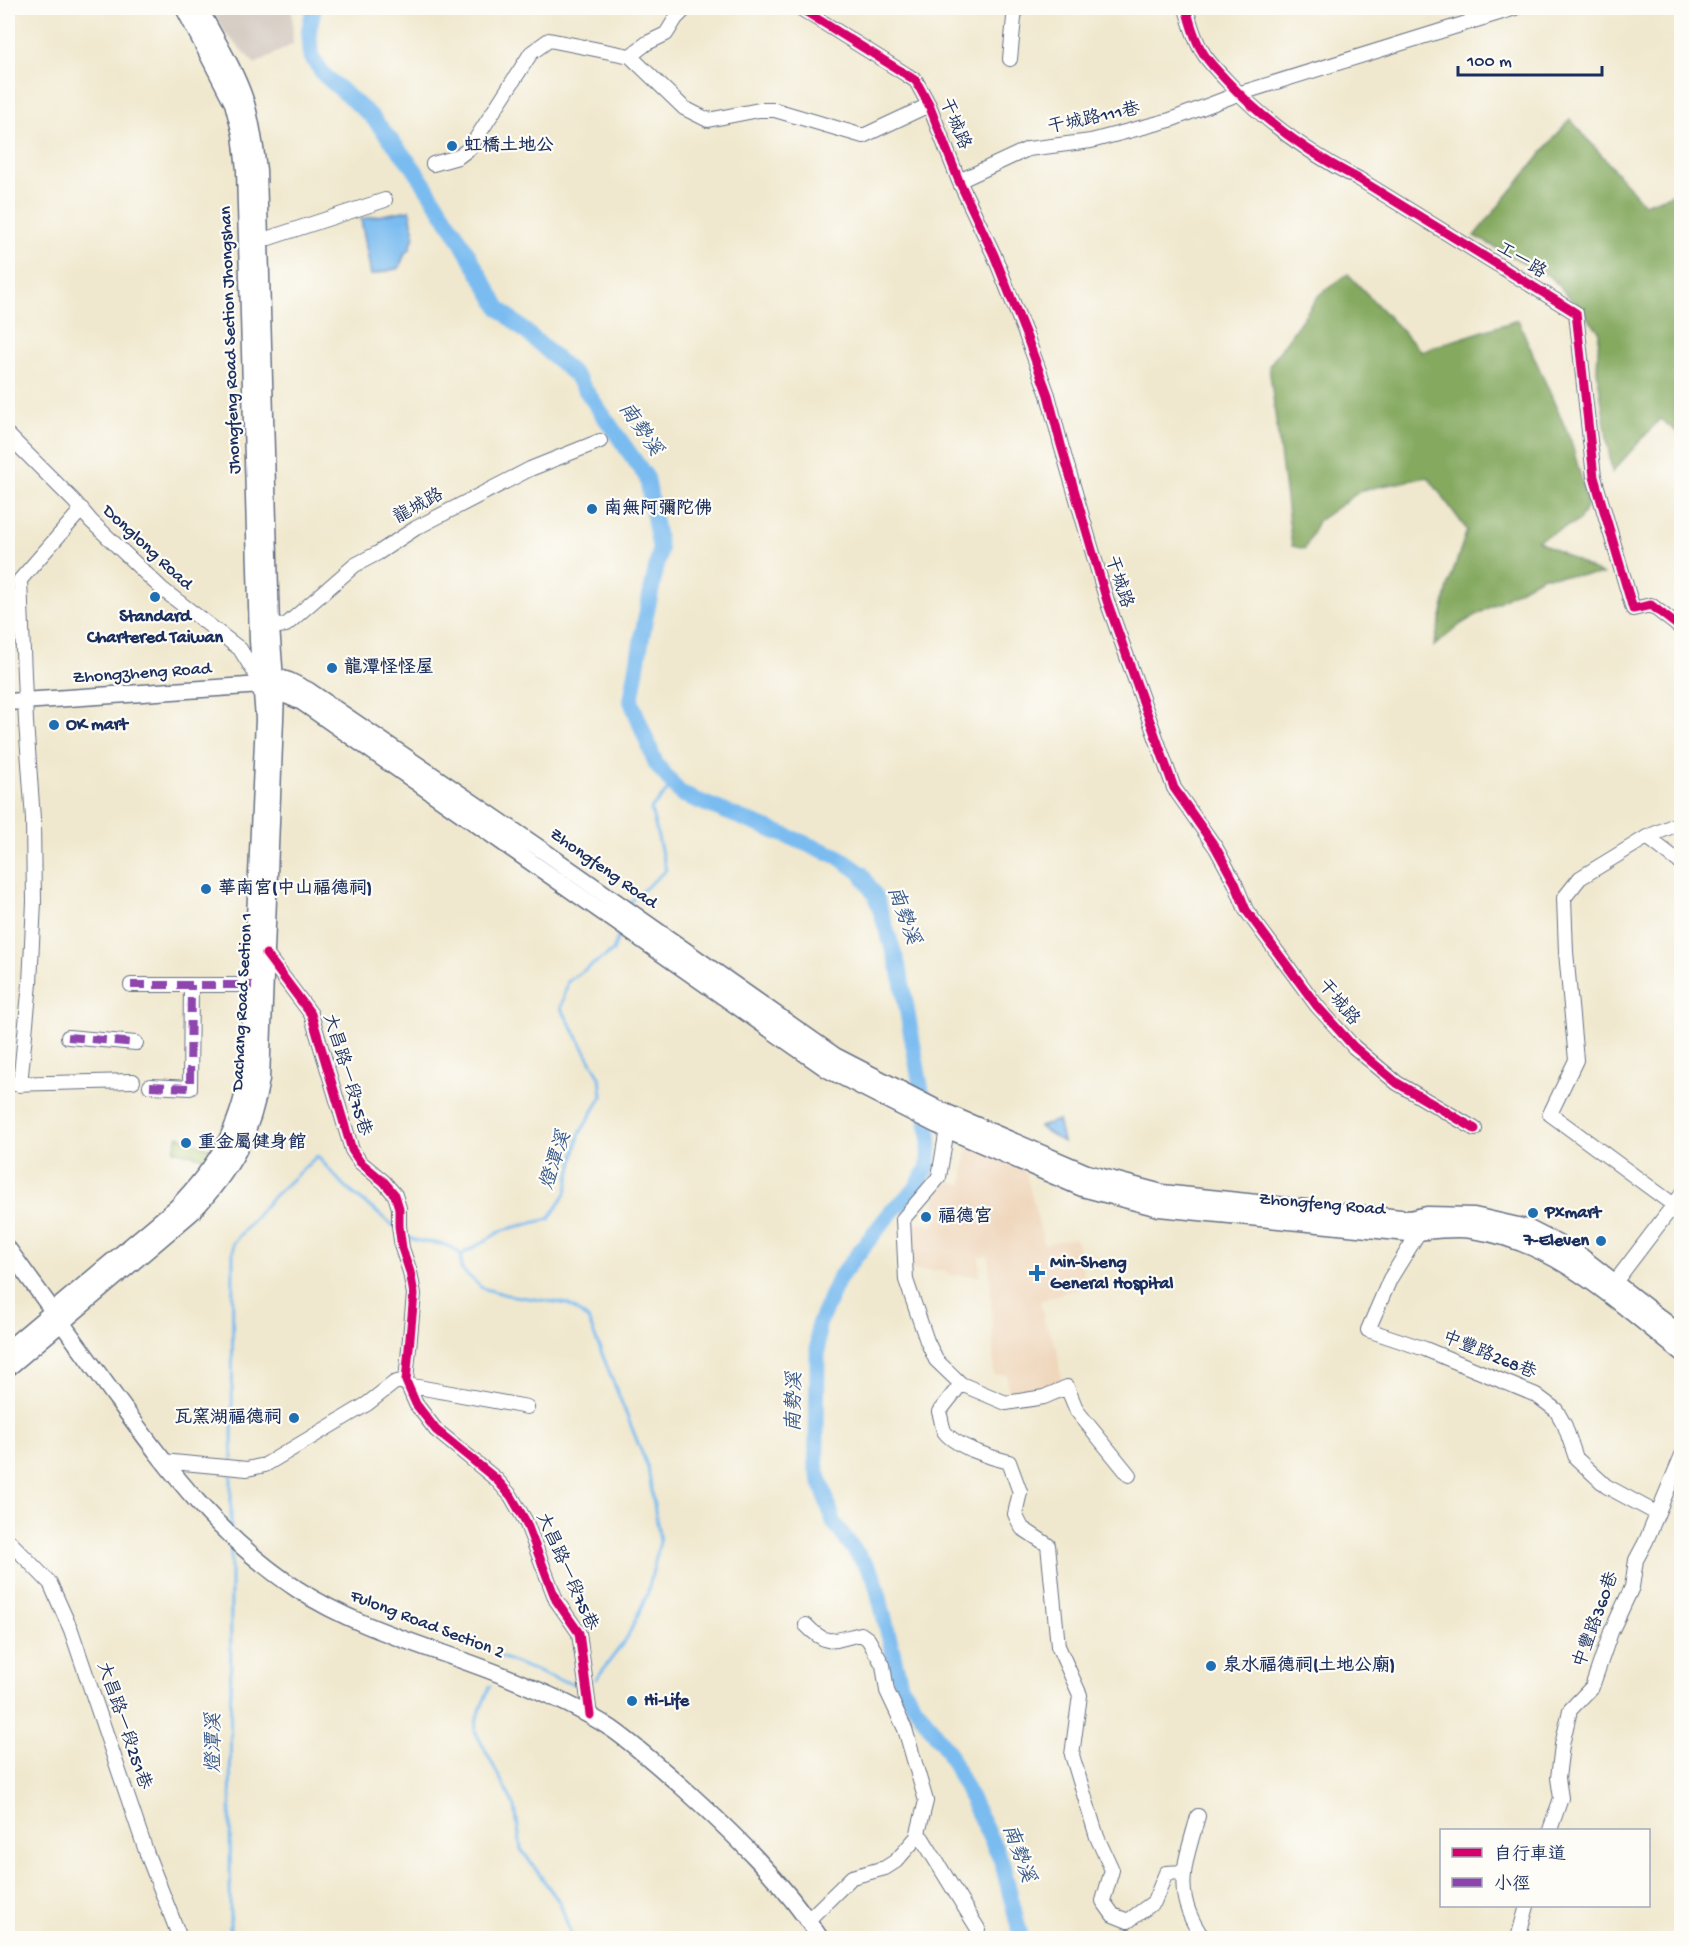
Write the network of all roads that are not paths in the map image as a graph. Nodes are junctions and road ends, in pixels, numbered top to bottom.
1 (184, 8) edge
2 (199, 8) edge
3 (686, 8) edge
4 (800, 8) edge
5 (1015, 8) edge
6 (1186, 8) edge
7 (1515, 8) edge
8 (630, 56) junction
9 (1010, 59) dead end
10 (1238, 94) junction
11 (929, 105) junction
12 (433, 164) dead end
13 (959, 181) junction
14 (385, 200) dead end
15 (260, 238) junction
16 (8, 435) edge
17 (600, 441) dead end
18 (82, 509) junction
19 (8, 571) edge
20 (20, 580) junction
21 (271, 627) junction
22 (1682, 629) edge
23 (271, 685) junction
24 (26, 701) junction
25 (8, 702) edge
26 (1682, 822) edge
27 (1647, 837) junction
28 (1682, 864) edge
29 (266, 954) junction
30 (689, 963) junction
31 (131, 985) dead end
32 (191, 985) junction
33 (252, 985) junction
34 (68, 1037) dead end
35 (136, 1042) dead end
36 (133, 1081) dead end
37 (14, 1085) edge
38 (150, 1086) dead end
39 (944, 1119) junction
40 (1474, 1129) dead end
41 (1679, 1204) edge
42 (1419, 1232) junction
43 (8, 1249) edge
44 (1611, 1288) junction
45 (57, 1317) junction
46 (1682, 1335) edge
47 (8, 1349) edge
48 (1682, 1353) edge
49 (8, 1368) edge
50 (407, 1384) junction
51 (961, 1384) junction
52 (527, 1407) dead end
53 (1682, 1455) edge
54 (162, 1461) junction
55 (1129, 1475) dead end
56 (1656, 1513) junction
57 (8, 1540) edge
58 (806, 1625) dead end
59 (590, 1715) junction
60 (1198, 1816) dead end
61 (1550, 1829) edge
62 (917, 1837) junction
63 (1183, 1872) junction
64 (1526, 1907) edge
65 (808, 1920) junction
66 (978, 1929) dead end
67 (180, 1938) edge
68 (820, 1938) edge
69 (1203, 1938) edge
70 (1518, 1938) edge

1 - 23 main road, Jhongfeng Road Section Jhongshan
2 - 15 main road, Jhongfeng Road Section Jhongshan
3 - 8 street
4 - 11 street, 干城路
5 - 9 street
6 - 10 street, 工一路
7 - 10 street, 干城路111巷
8 - 11 street
8 - 12 street
10 - 13 street, 干城路111巷
10 - 22 street, 工一路
11 - 13 street, 干城路
13 - 40 street, 干城路
14 - 15 street
15 - 21 main road, Jhongfeng Road Section Jhongshan
16 - 18 street, Donglong Road
17 - 21 street, 龍城路
18 - 20 street
18 - 23 street, Donglong Road
19 - 20 street
20 - 24 street
21 - 23 main road, Jhongfeng Road Section Jhongshan
23 - 24 main road, Zhongzheng Road
23 - 29 main road, Dachang Road Section 1
23 - 30 main road, Zhongfeng Road
23 - 33 main road, Dachang Road Section 1
24 - 25 main road, Zhongzheng Road
24 - 37 street
26 - 27 street
27 - 28 street
27 - 41 street
29 - 45 main road, Dachang Road Section 1
29 - 50 street, 大昌路一段75巷
30 - 39 main road, Zhongfeng Road
30 - 39 main road, Zhongfeng Road
31 - 32 street
32 - 33 street
32 - 38 street
33 - 45 main road, Dachang Road Section 1
34 - 35 street
36 - 37 street
39 - 42 main road, Zhongfeng Road
39 - 44 main road, Zhongfeng Road
39 - 51 street
41 - 44 street
42 - 44 main road, Zhongfeng Road
42 - 56 street, 中豐路268巷
43 - 45 main road, Fulong Road Section 2
44 - 46 main road, Zhongfeng Road
44 - 48 main road, Zhongfeng Road
45 - 47 main road, Dachang Road Section 1
45 - 49 main road, Dachang Road Section 1
45 - 54 main road, Fulong Road Section 2
50 - 52 street
50 - 54 street
50 - 59 street, 大昌路一段75巷
51 - 55 street
51 - 63 street
53 - 56 street, 中豐路360巷
54 - 59 main road, Fulong Road Section 2
56 - 61 street, 中豐路360巷
57 - 67 street, 大昌路一段251巷
58 - 62 street
59 - 65 main road, Fulong Road Section 2
60 - 63 street
62 - 65 street
62 - 66 street
63 - 69 street
64 - 70 street
65 - 68 main road, Fulong Road Section 2

